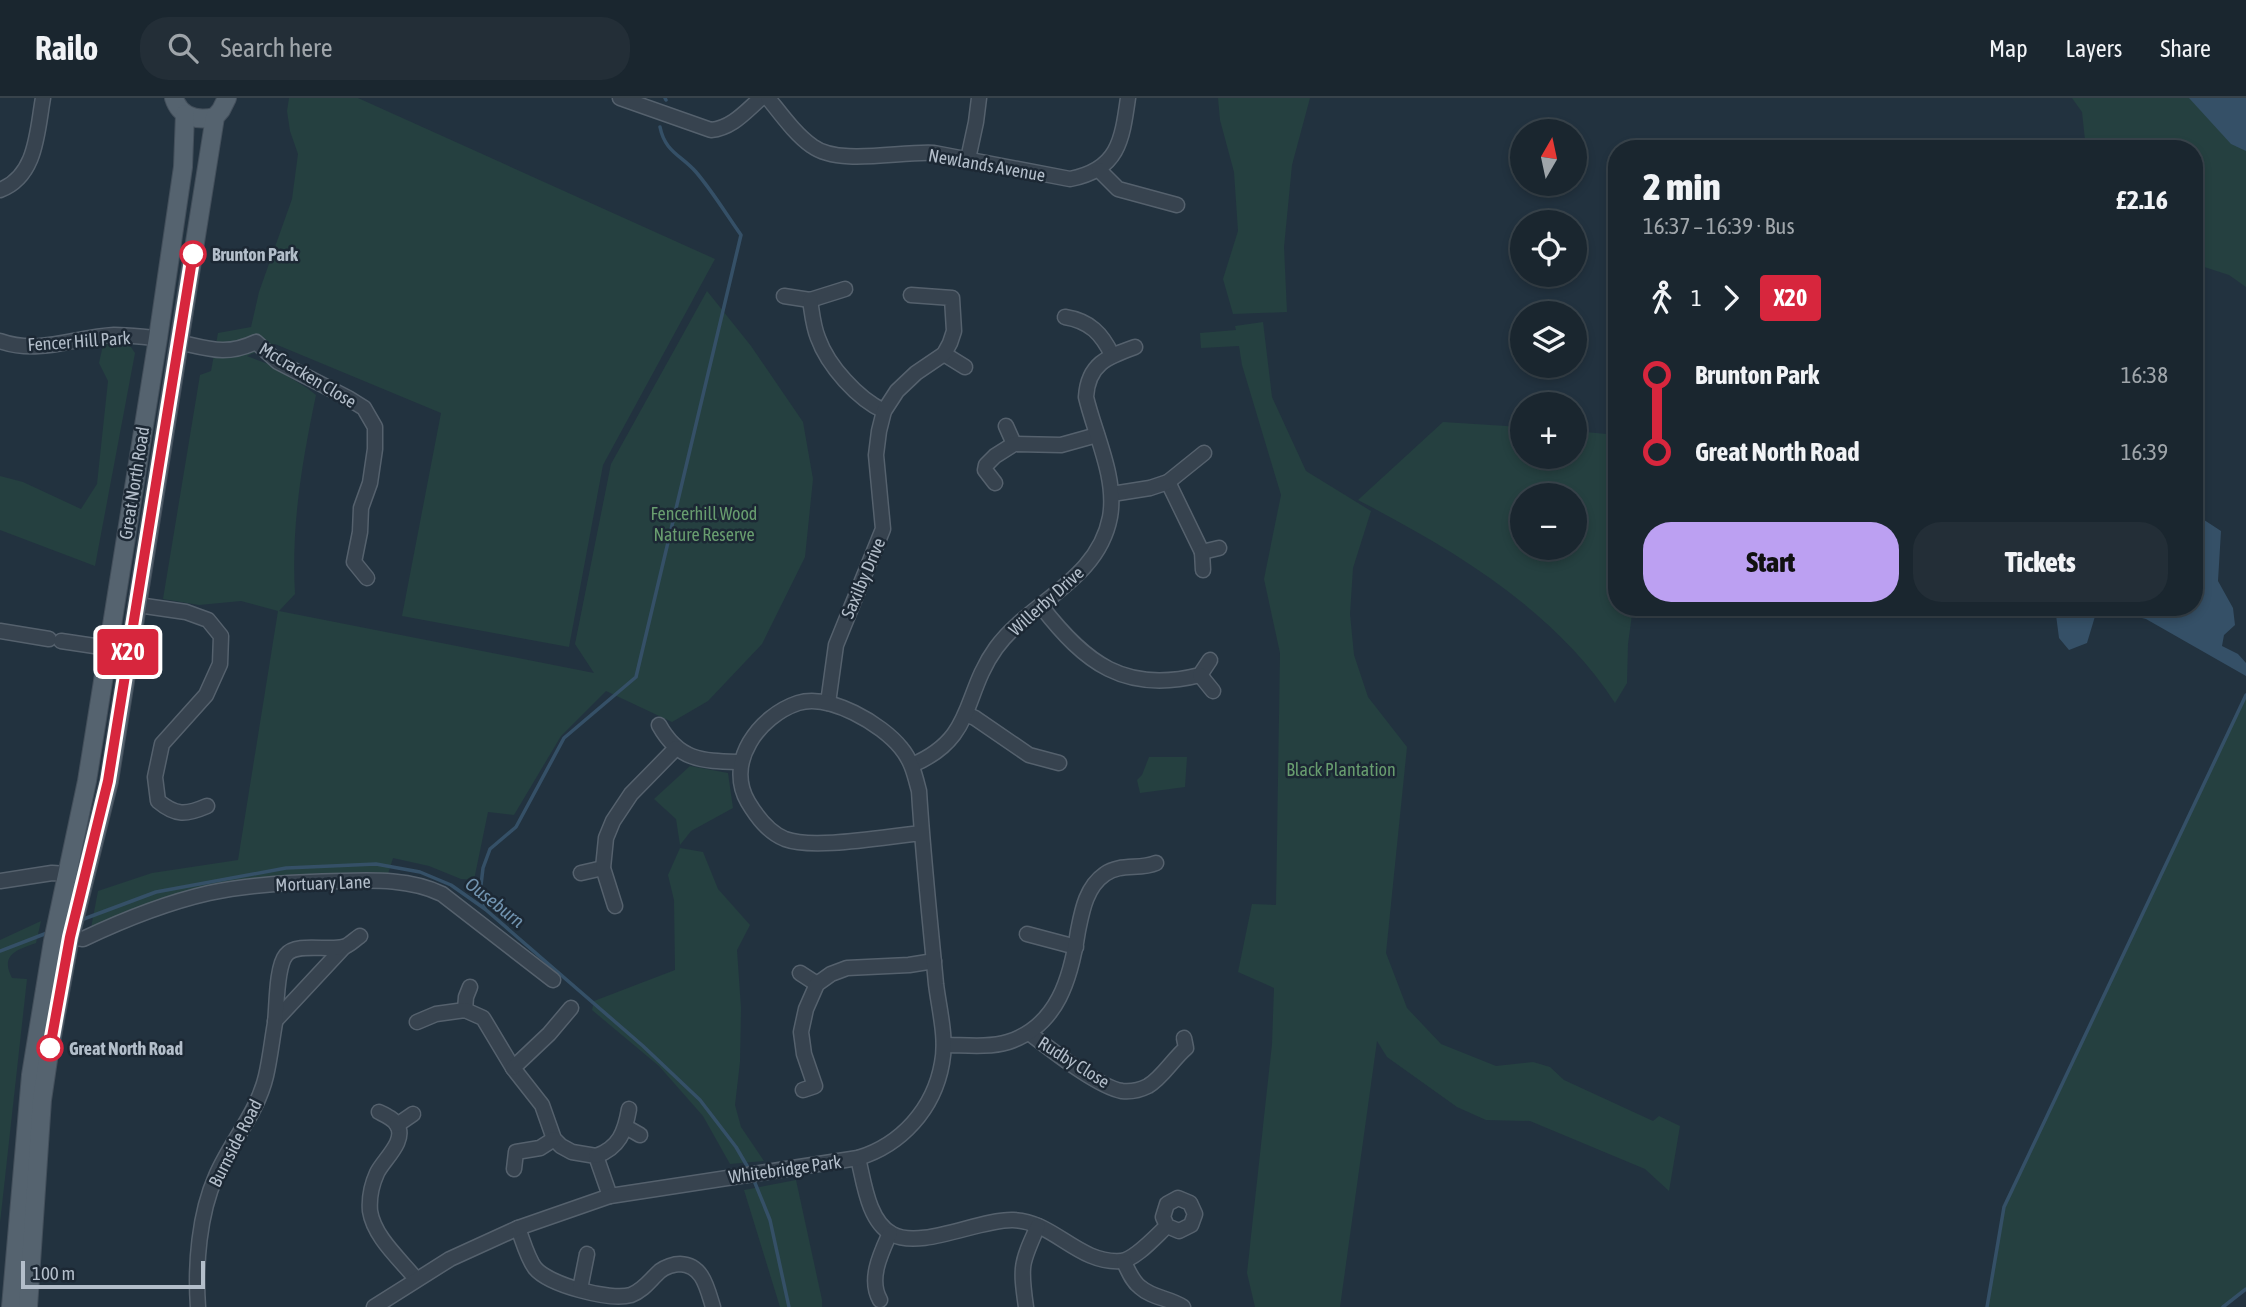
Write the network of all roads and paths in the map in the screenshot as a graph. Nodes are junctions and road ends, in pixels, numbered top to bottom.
1 (43, 98) edge
2 (174, 98) edge
3 (227, 98) edge
4 (620, 98) edge
5 (761, 98) edge
6 (768, 98) edge
7 (979, 98) edge
8 (1128, 98) edge
9 (185, 114) junction
10 (215, 117) junction
11 (968, 159) junction
12 (1099, 170) junction
13 (0, 190) edge
14 (1177, 205) dead end
15 (845, 289) dead end
16 (911, 295) dead end
17 (784, 296) dead end
18 (810, 300) junction
19 (1065, 317) dead end
20 (158, 338) junction
21 (0, 341) edge
22 (178, 342) junction
23 (1135, 347) dead end
24 (944, 354) junction
25 (1112, 355) junction
26 (965, 367) dead end
27 (884, 411) junction
28 (1006, 426) dead end
29 (1097, 435) junction
30 (1014, 444) junction
31 (1203, 453) dead end
32 (1168, 482) junction
33 (995, 483) dead end
34 (1112, 494) junction
35 (1219, 548) dead end
36 (1202, 552) junction
37 (1202, 570) dead end
38 (367, 578) dead end
39 (138, 605) junction
40 (1041, 606) junction
41 (0, 631) edge
42 (108, 648) junction
43 (1210, 660) dead end
44 (1200, 674) junction
45 (1213, 691) dead end
46 (828, 702) junction
47 (966, 714) junction
48 (659, 725) dead end
49 (676, 748) junction
50 (740, 762) junction
51 (1059, 763) dead end
52 (912, 765) junction
53 (207, 806) dead end
54 (922, 833) junction
55 (603, 868) junction
56 (1152, 869) dead end
57 (581, 873) dead end
58 (68, 874) junction
59 (0, 881) edge
60 (615, 906) dead end
61 (1027, 934) dead end
62 (360, 936) dead end
63 (62, 939) junction
64 (344, 947) junction
65 (1076, 947) junction
66 (934, 961) junction
67 (800, 973) dead end
68 (553, 981) dead end
69 (817, 984) junction
70 (470, 987) dead end
71 (571, 1008) dead end
72 (465, 1010) junction
73 (275, 1021) junction
74 (417, 1022) dead end
75 (1029, 1033) junction
76 (944, 1045) junction
77 (1188, 1047) dead end
78 (513, 1068) junction
79 (813, 1088) dead end
80 (629, 1109) dead end
81 (379, 1112) dead end
82 (413, 1114) dead end
83 (397, 1125) junction
84 (626, 1127) junction
85 (640, 1135) dead end
86 (554, 1139) junction
87 (596, 1156) junction
88 (858, 1158) junction
89 (514, 1169) dead end
90 (610, 1196) junction
91 (1038, 1226) junction
92 (1167, 1226) dead end
93 (517, 1228) junction
94 (890, 1233) junction
95 (587, 1254) dead end
96 (1124, 1262) junction
97 (416, 1279) junction
98 (580, 1289) junction
99 (880, 1300) dead end
100 (11, 1307) edge
101 (28, 1307) edge
102 (198, 1307) edge
103 (374, 1307) edge
104 (713, 1307) edge
105 (1026, 1307) edge
106 (1184, 1307) edge

1 - 13 street
2 - 9 main road
3 - 10 main road, Great North Road
4 - 5 street
6 - 11 street, Newlands Avenue
7 - 11 street
8 - 12 street
9 - 10 main road
9 - 20 main road, Great North Road
10 - 22 main road, Great North Road
11 - 12 street, Newlands Avenue
12 - 14 street
15 - 18 street
16 - 24 street
17 - 18 street
18 - 27 street
19 - 25 street
20 - 21 street, Fencer Hill Park
20 - 42 main road, Great North Road
22 - 38 street, McCracken Close
22 - 39 main road, Great North Road
23 - 25 street
24 - 26 street
24 - 27 street
25 - 29 street, Willerby Drive
27 - 46 street, Saxilby Drive
28 - 30 street
29 - 30 street
29 - 34 street, Willerby Drive
30 - 33 street
31 - 32 street
32 - 34 street
32 - 36 street
34 - 40 street, Willerby Drive
35 - 36 street
36 - 37 street
39 - 53 street
39 - 63 main road, Great North Road
40 - 44 street
40 - 47 street, Willerby Drive
41 - 42 street
42 - 58 main road, Great North Road
43 - 44 street
44 - 45 street
46 - 50 street
46 - 52 street
47 - 51 street
47 - 52 street, Willerby Drive
48 - 49 street
49 - 50 street
49 - 55 street
50 - 54 street
52 - 54 street
54 - 66 street, Whitebridge Park
55 - 57 street
55 - 60 street
56 - 65 street
58 - 59 street
58 - 63 main road, Great North Road
61 - 65 street
62 - 64 street
63 - 68 street, Mortuary Lane
63 - 100 main road, Great North Road
63 - 101 main road, Great North Road
64 - 73 street
64 - 73 street, Burnside Road
65 - 75 street
66 - 69 street
66 - 76 street, Whitebridge Park
67 - 69 street
69 - 79 street
70 - 72 street
71 - 78 street
72 - 74 street
72 - 78 street
73 - 102 street, Burnside Road
75 - 76 street
75 - 77 street, Rudby Close
76 - 88 street, Whitebridge Park
78 - 86 street
80 - 84 street
81 - 83 street
82 - 83 street
83 - 97 street
84 - 85 street
84 - 87 street
86 - 87 street
86 - 89 street
87 - 90 street
88 - 90 street, Whitebridge Park
88 - 94 street
90 - 93 street, Whitebridge Park
91 - 94 street
91 - 96 street
91 - 105 street
92 - 96 street
93 - 97 street, Whitebridge Park
93 - 98 street
94 - 99 street
95 - 98 street
96 - 106 street
97 - 103 street, Whitebridge Park
98 - 104 street

